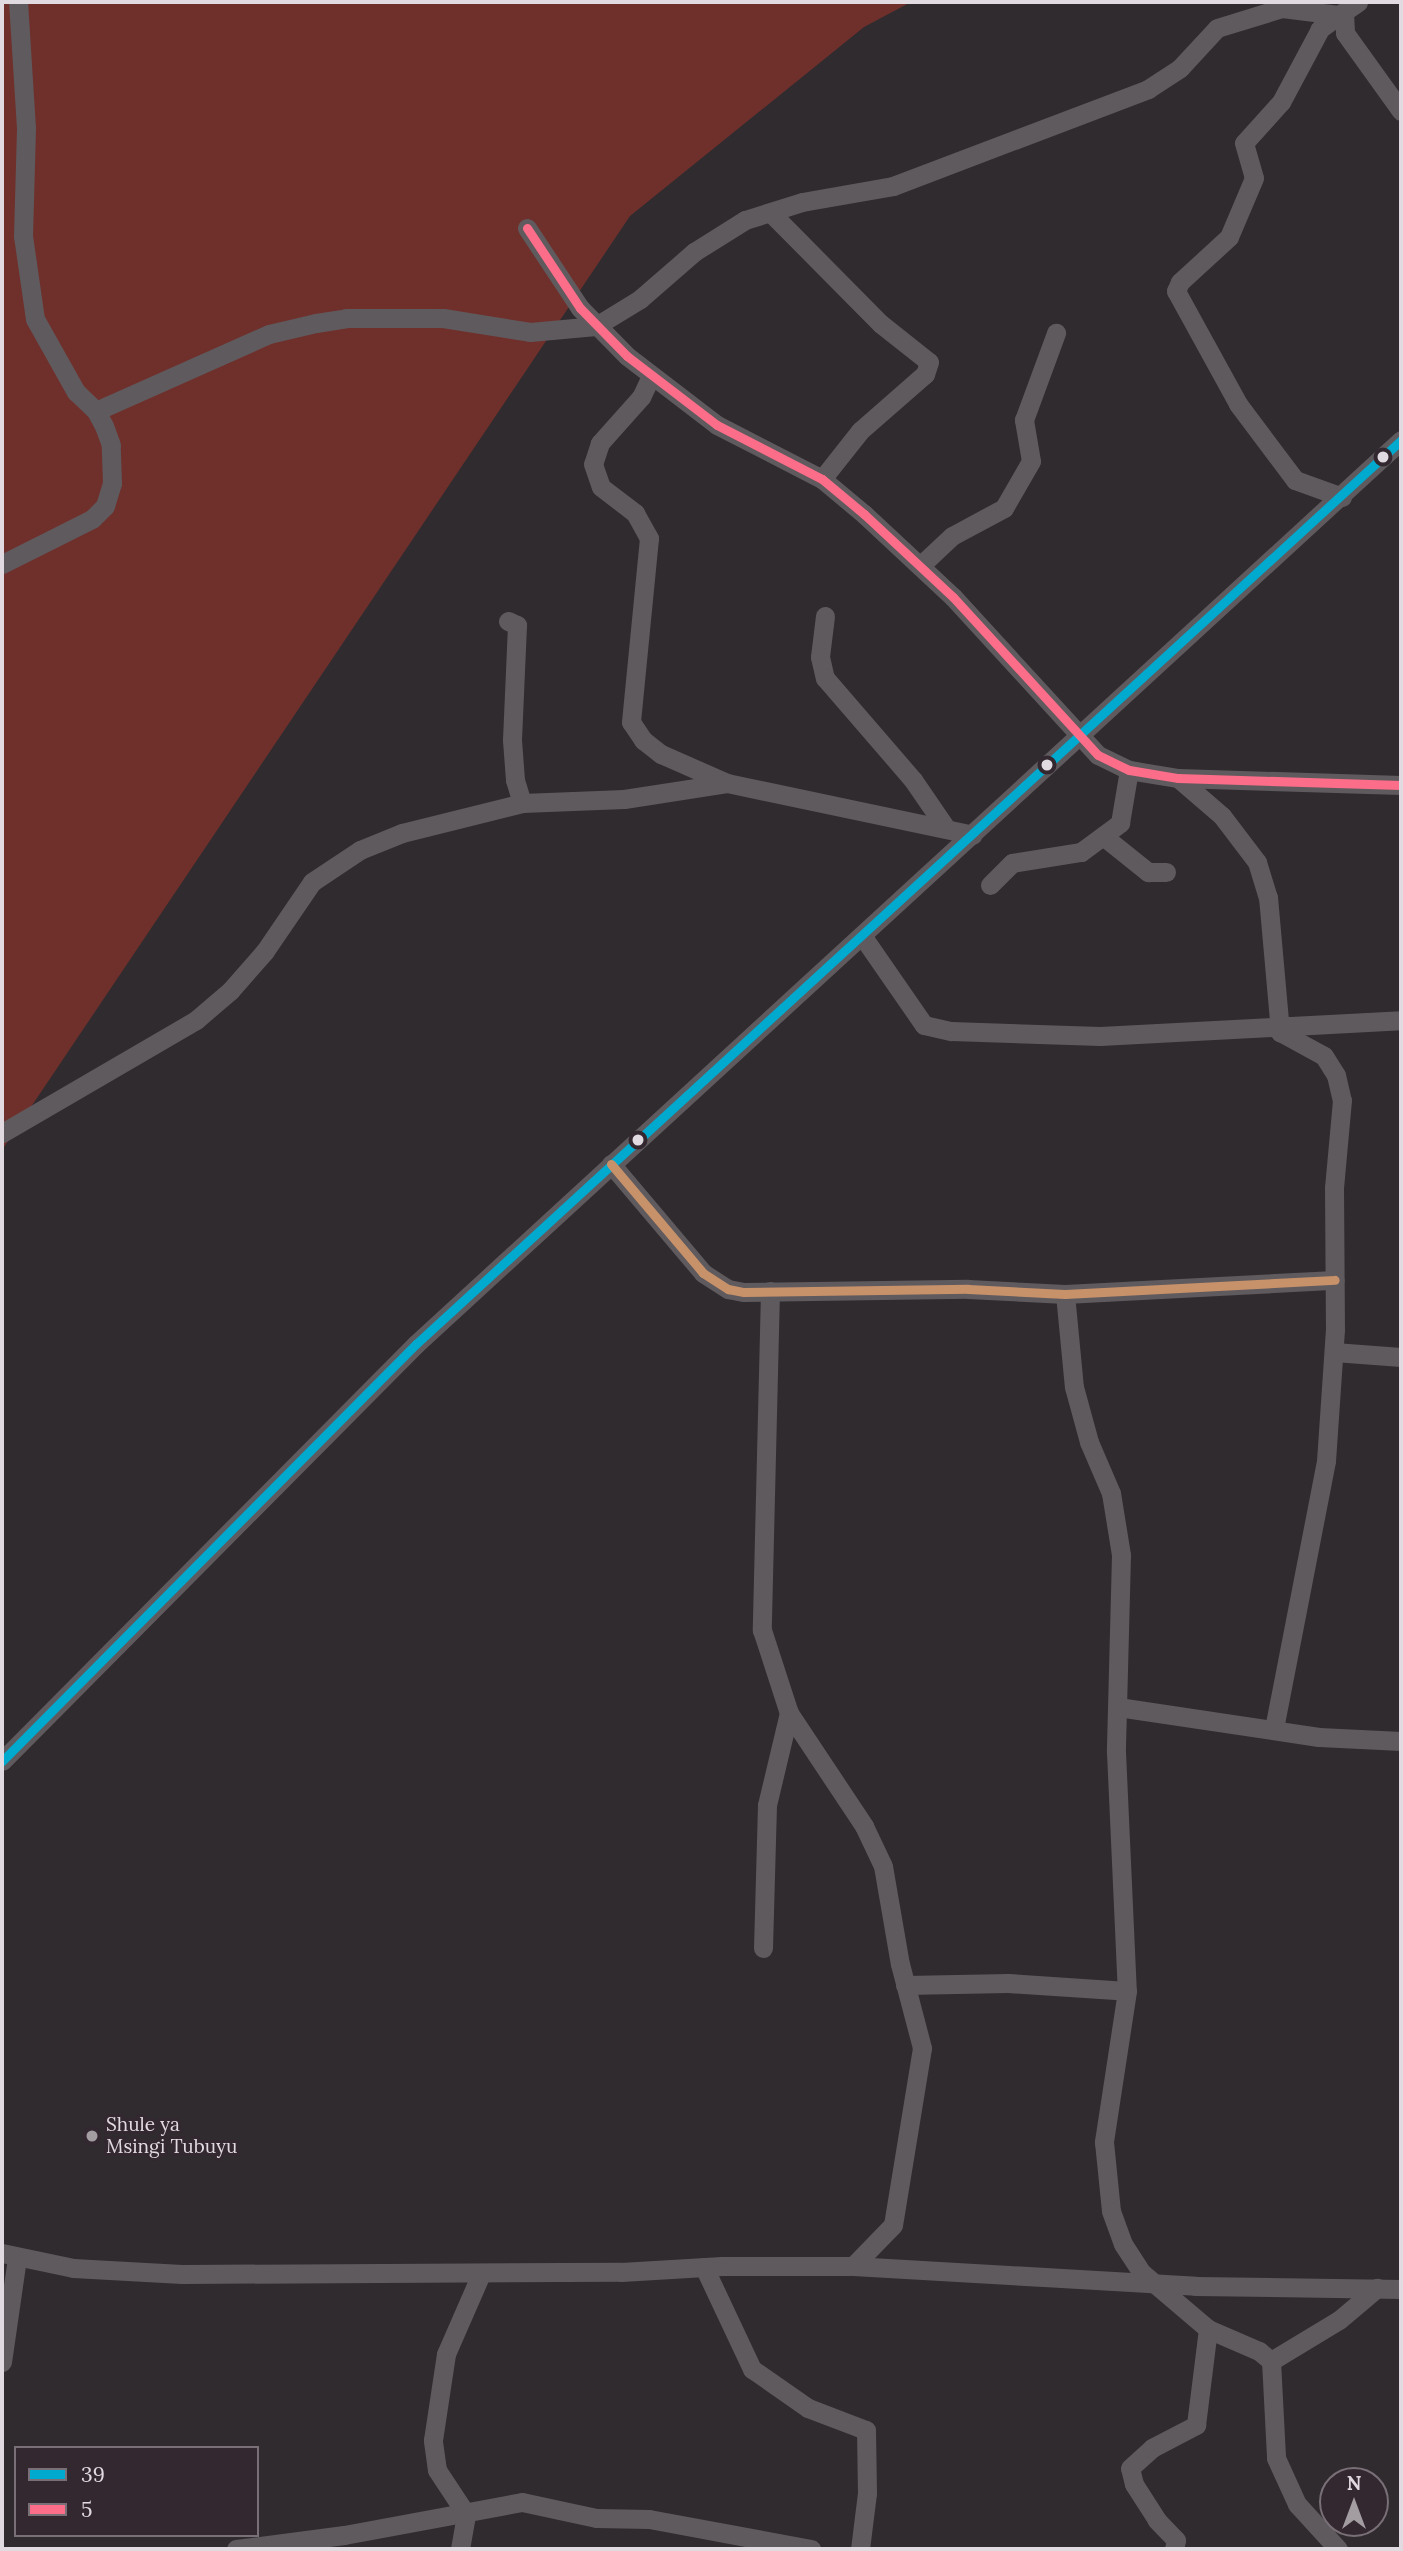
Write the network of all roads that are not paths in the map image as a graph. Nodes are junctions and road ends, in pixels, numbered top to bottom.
1 (18, 2) edge
2 (1347, 10) edge
3 (1401, 111) edge
4 (771, 213) junction
5 (527, 228) dead end
6 (596, 326) junction
7 (1056, 332) dead end
8 (651, 376) junction
9 (96, 411) junction
10 (1399, 446) edge
11 (822, 479) junction
12 (1342, 497) junction
13 (2, 564) edge
14 (920, 566) junction
15 (825, 616) dead end
16 (508, 621) dead end
17 (1078, 738) junction
18 (1129, 770) junction
19 (1178, 778) junction
20 (727, 783) junction
21 (1401, 785) edge
22 (522, 803) junction
23 (946, 828) junction
24 (973, 835) junction
25 (1103, 836) junction
26 (1166, 872) dead end
27 (990, 885) dead end
28 (863, 937) junction
29 (1401, 1020) edge
30 (1278, 1025) junction
31 (2, 1133) edge
32 (611, 1164) junction
33 (1335, 1280) junction
34 (770, 1291) junction
35 (1065, 1294) junction
36 (1334, 1352) junction
37 (1401, 1357) edge
38 (1118, 1707) junction
39 (789, 1713) junction
40 (1274, 1728) junction
41 (1401, 1741) edge
42 (2, 1761) edge
43 (763, 1948) dead end
44 (905, 1985) junction
45 (1127, 1991) junction
46 (9, 2256) edge
47 (853, 2266) junction
48 (704, 2267) junction
49 (481, 2274) junction
50 (1154, 2283) junction
51 (1377, 2288) junction
52 (1401, 2289) edge
53 (1208, 2329) junction
54 (1271, 2361) junction
55 (2, 2362) edge
56 (466, 2514) junction
57 (236, 2549) edge
58 (460, 2549) edge
59 (811, 2549) edge
60 (860, 2549) edge
61 (1174, 2549) edge
62 (1338, 2549) edge

1 - 9 street
2 - 3 street
2 - 4 street
2 - 12 street
4 - 6 street
4 - 11 street
5 - 6 street
6 - 8 street
6 - 9 street
7 - 14 street
8 - 11 street
8 - 20 street
9 - 13 street
10 - 12 street
11 - 14 street
12 - 17 street
14 - 17 street
15 - 23 street
16 - 22 street
17 - 18 street
17 - 24 street
18 - 19 street
18 - 25 street
19 - 21 street
19 - 30 street
20 - 22 street
20 - 23 street
22 - 31 street
23 - 24 street
24 - 28 street
25 - 26 street
25 - 27 street
28 - 30 street
28 - 32 street
29 - 30 street
30 - 33 street
32 - 34 street
32 - 42 street
33 - 35 street
33 - 36 street
34 - 35 street
34 - 39 street
35 - 38 street
36 - 37 street
36 - 40 street
38 - 40 street
38 - 45 street
39 - 43 street
39 - 44 street
40 - 41 street
44 - 45 street
44 - 47 street
45 - 50 street
46 - 49 street
46 - 55 street
47 - 48 street
47 - 50 street
48 - 49 street
48 - 60 street
49 - 56 street
50 - 51 street
50 - 53 street
51 - 52 street
51 - 54 street
53 - 54 street
53 - 61 street
54 - 62 street
56 - 57 street
56 - 58 street
56 - 59 street

